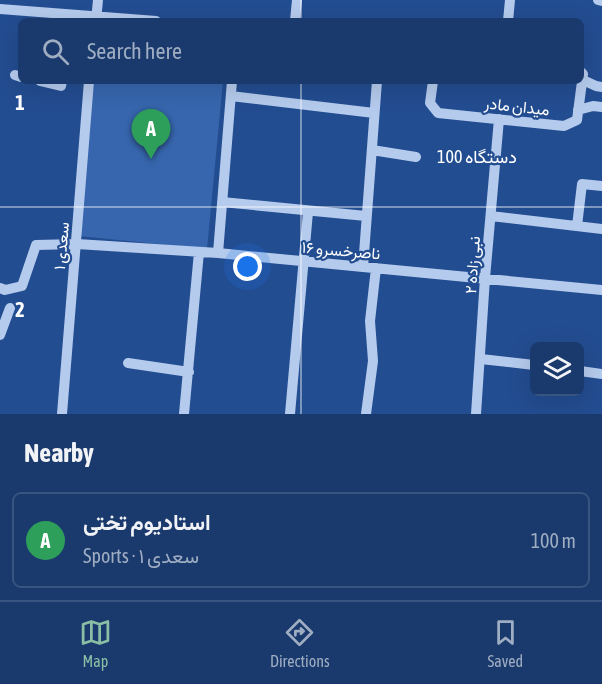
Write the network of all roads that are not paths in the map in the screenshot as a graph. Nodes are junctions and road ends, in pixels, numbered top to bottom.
1 (98, 0) edge
2 (297, 0) edge
3 (510, 0) edge
4 (597, 0) edge
5 (602, 1) edge
6 (0, 9) edge
7 (86, 18) edge
8 (96, 18) edge
9 (295, 18) edge
10 (508, 18) edge
11 (584, 77) edge
12 (89, 84) edge
13 (232, 84) edge
14 (377, 84) edge
15 (433, 84) edge
16 (581, 84) edge
17 (602, 87) edge
18 (231, 96) junction
19 (602, 107) edge
20 (578, 110) junction
21 (374, 113) junction
22 (500, 119) junction
23 (372, 150) junction
24 (416, 157) dead end
25 (602, 186) edge
26 (222, 202) junction
27 (308, 212) junction
28 (366, 216) junction
29 (491, 216) junction
30 (577, 226) junction
31 (602, 229) edge
32 (76, 244) junction
33 (199, 252) junction
34 (218, 253) junction
35 (302, 262) junction
36 (363, 267) junction
37 (376, 268) junction
38 (485, 278) junction
39 (0, 288) edge
40 (602, 290) edge
41 (10, 308) dead end
42 (0, 335) edge
43 (481, 359) junction
44 (128, 363) dead end
45 (530, 365) edge
46 (189, 372) junction
47 (584, 372) edge
48 (602, 374) edge
49 (62, 414) edge
50 (184, 414) edge
51 (290, 414) edge
52 (366, 414) edge
53 (476, 414) edge

1 - 8 street
2 - 9 street
3 - 10 street
4 - 5 street
6 - 7 street
11 - 17 street
12 - 32 street, سعدی ۱
13 - 18 street
14 - 21 street
15 - 22 street, میدان مادر
16 - 20 street
18 - 21 street
18 - 26 street
19 - 20 street
20 - 22 street, میدان مادر
21 - 23 street
22 - 29 street, نبی زاده ۲
23 - 24 street
23 - 28 street
25 - 30 street
26 - 27 street
26 - 34 street
27 - 28 street
27 - 35 street
28 - 36 street
29 - 30 street
29 - 38 street, نبی زاده ۲
30 - 31 street
32 - 33 street, ناصرخسرو ۱۶
32 - 39 street, ناصرخسرو ۱۶
32 - 49 street, سعدی ۱
33 - 34 street, ناصرخسرو ۱۶
33 - 46 street
34 - 35 street, ناصرخسرو ۱۶
35 - 36 street, ناصرخسرو ۱۶
35 - 51 street
36 - 37 street, ناصرخسرو ۱۶
37 - 38 street, ناصرخسرو ۱۶
37 - 52 street
38 - 40 street, ناصرخسرو ۱۶
38 - 43 street, نبی زاده ۲
41 - 42 street
43 - 45 street
43 - 53 street, نبی زاده ۲
44 - 46 street
46 - 50 street
47 - 48 street

